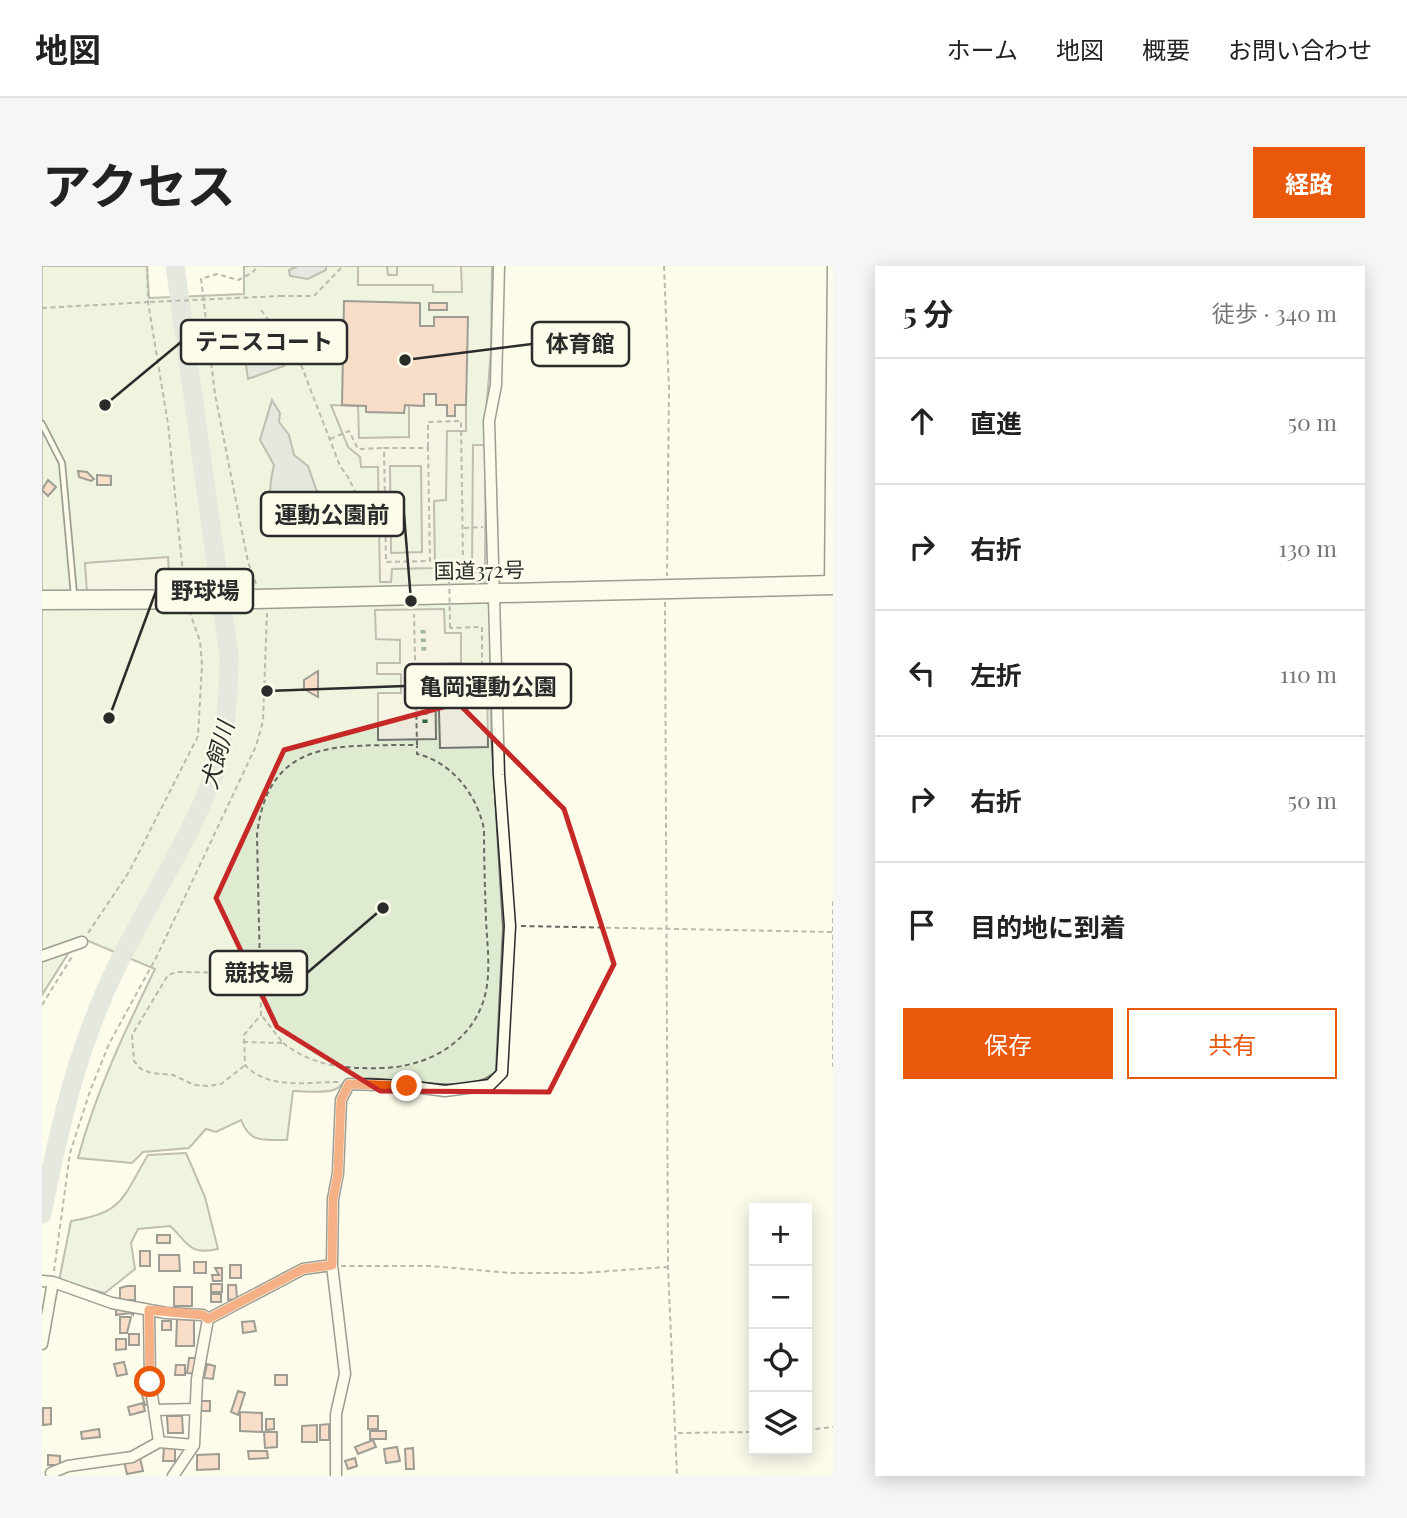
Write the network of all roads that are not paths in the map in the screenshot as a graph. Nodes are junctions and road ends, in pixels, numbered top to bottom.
1 (499, 266) edge
2 (833, 268) edge
3 (42, 424) edge
4 (832, 585) edge
5 (492, 592) junction
6 (74, 599) junction
7 (42, 600) edge
8 (82, 942) road end
9 (42, 957) edge
10 (332, 1265) junction
11 (46, 1282) edge
12 (149, 1310) junction
13 (208, 1319) junction
14 (42, 1344) edge
15 (195, 1409) junction
16 (155, 1410) junction
17 (159, 1442) junction
18 (194, 1445) junction
19 (49, 1474) edge
20 (173, 1476) edge
21 (336, 1476) edge

1 - 5 street
2 - 4 street
3 - 6 lane
4 - 5 highway, 国道372号
5 - 6 highway, 国道372号
5 - 10 street
6 - 7 highway, 国道372号
8 - 9 street
10 - 13 street
10 - 21 street
11 - 12 street
11 - 14 street
12 - 13 street
12 - 16 street
13 - 15 street
15 - 16 street
15 - 18 street
16 - 17 street
17 - 18 street
17 - 19 street
18 - 20 street

